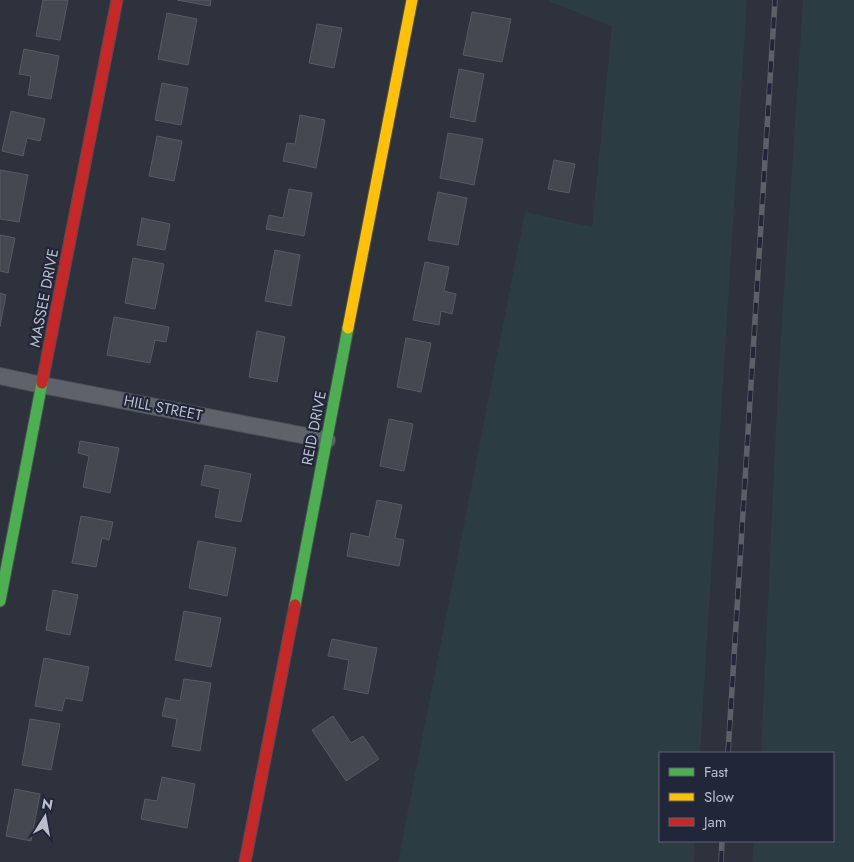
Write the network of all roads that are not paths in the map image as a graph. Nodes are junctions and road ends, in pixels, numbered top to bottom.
1 (117, 0) edge
2 (412, 0) edge
3 (0, 376) edge
4 (42, 385) junction
5 (327, 440) junction
6 (0, 601) edge
7 (245, 862) edge

1 - 4 street, MASSEE DRIVE
2 - 5 street, REID DRIVE
3 - 4 street, HILL STREET
4 - 5 street, HILL STREET
4 - 6 street, MASSEE DRIVE
5 - 7 street, REID DRIVE

